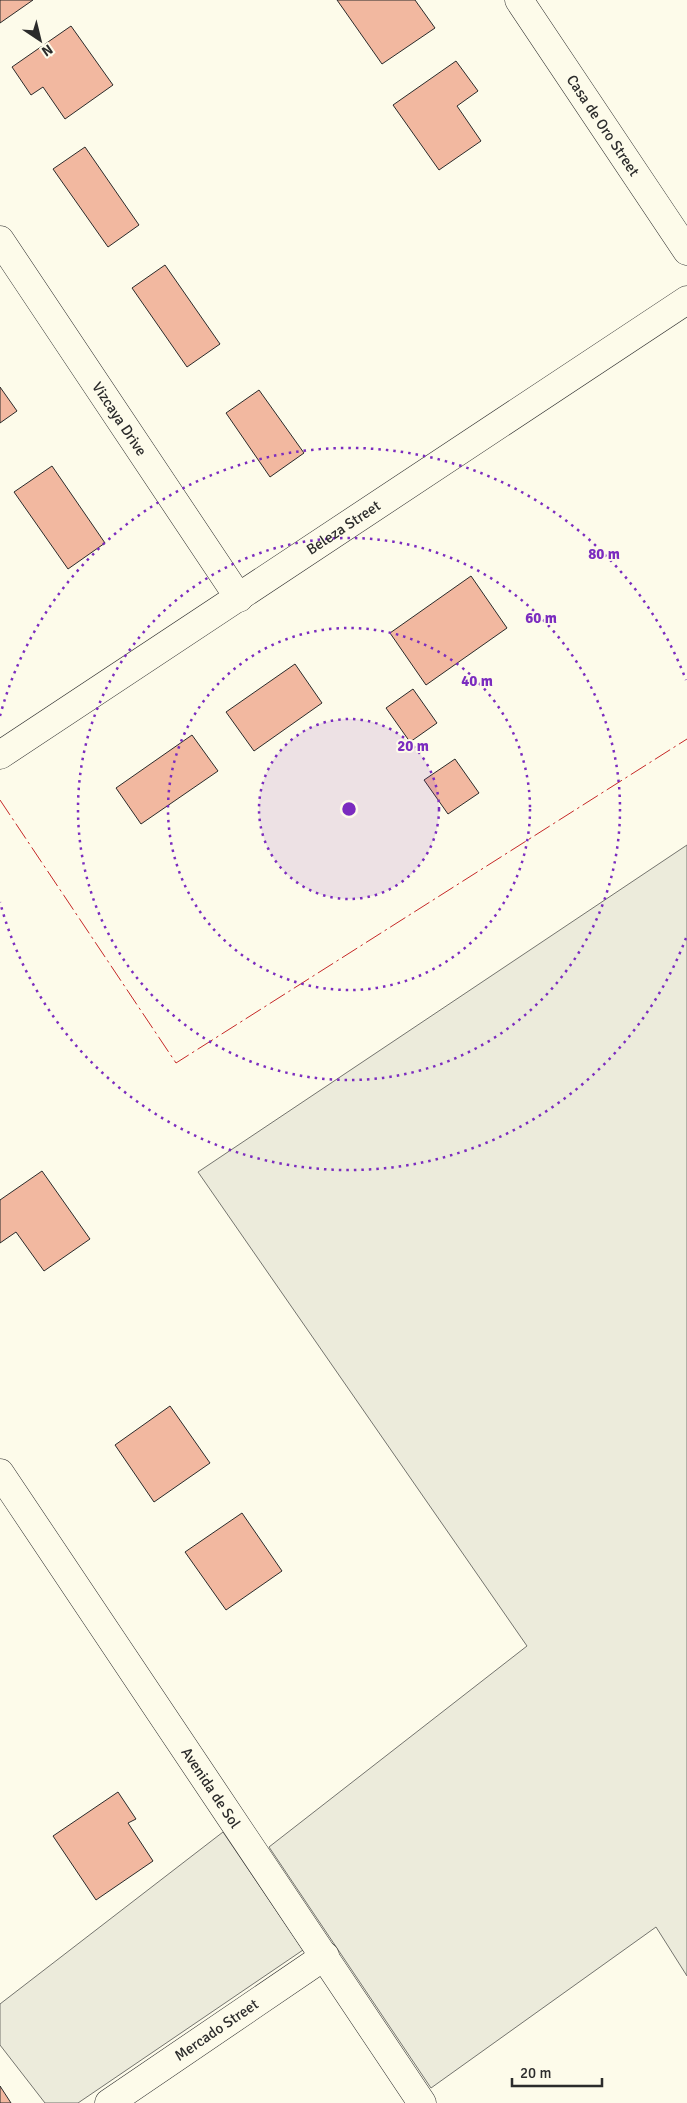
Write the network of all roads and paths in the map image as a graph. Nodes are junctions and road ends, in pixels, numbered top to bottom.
1 (519, 0) edge
2 (0, 240) edge
3 (687, 251) edge
4 (687, 300) edge
5 (238, 598) junction
6 (0, 755) edge
7 (0, 1473) edge
8 (325, 1956) junction
9 (109, 2103) edge
10 (422, 2103) edge

1 - 3 street, Casa de Oro Street
2 - 5 street, Vizcaya Drive
4 - 5 street, Beleza Street
5 - 6 street, Beleza Street
7 - 8 street, Avenida de Sol
8 - 9 street, Mercado Street
8 - 10 street, Avenida de Sol

